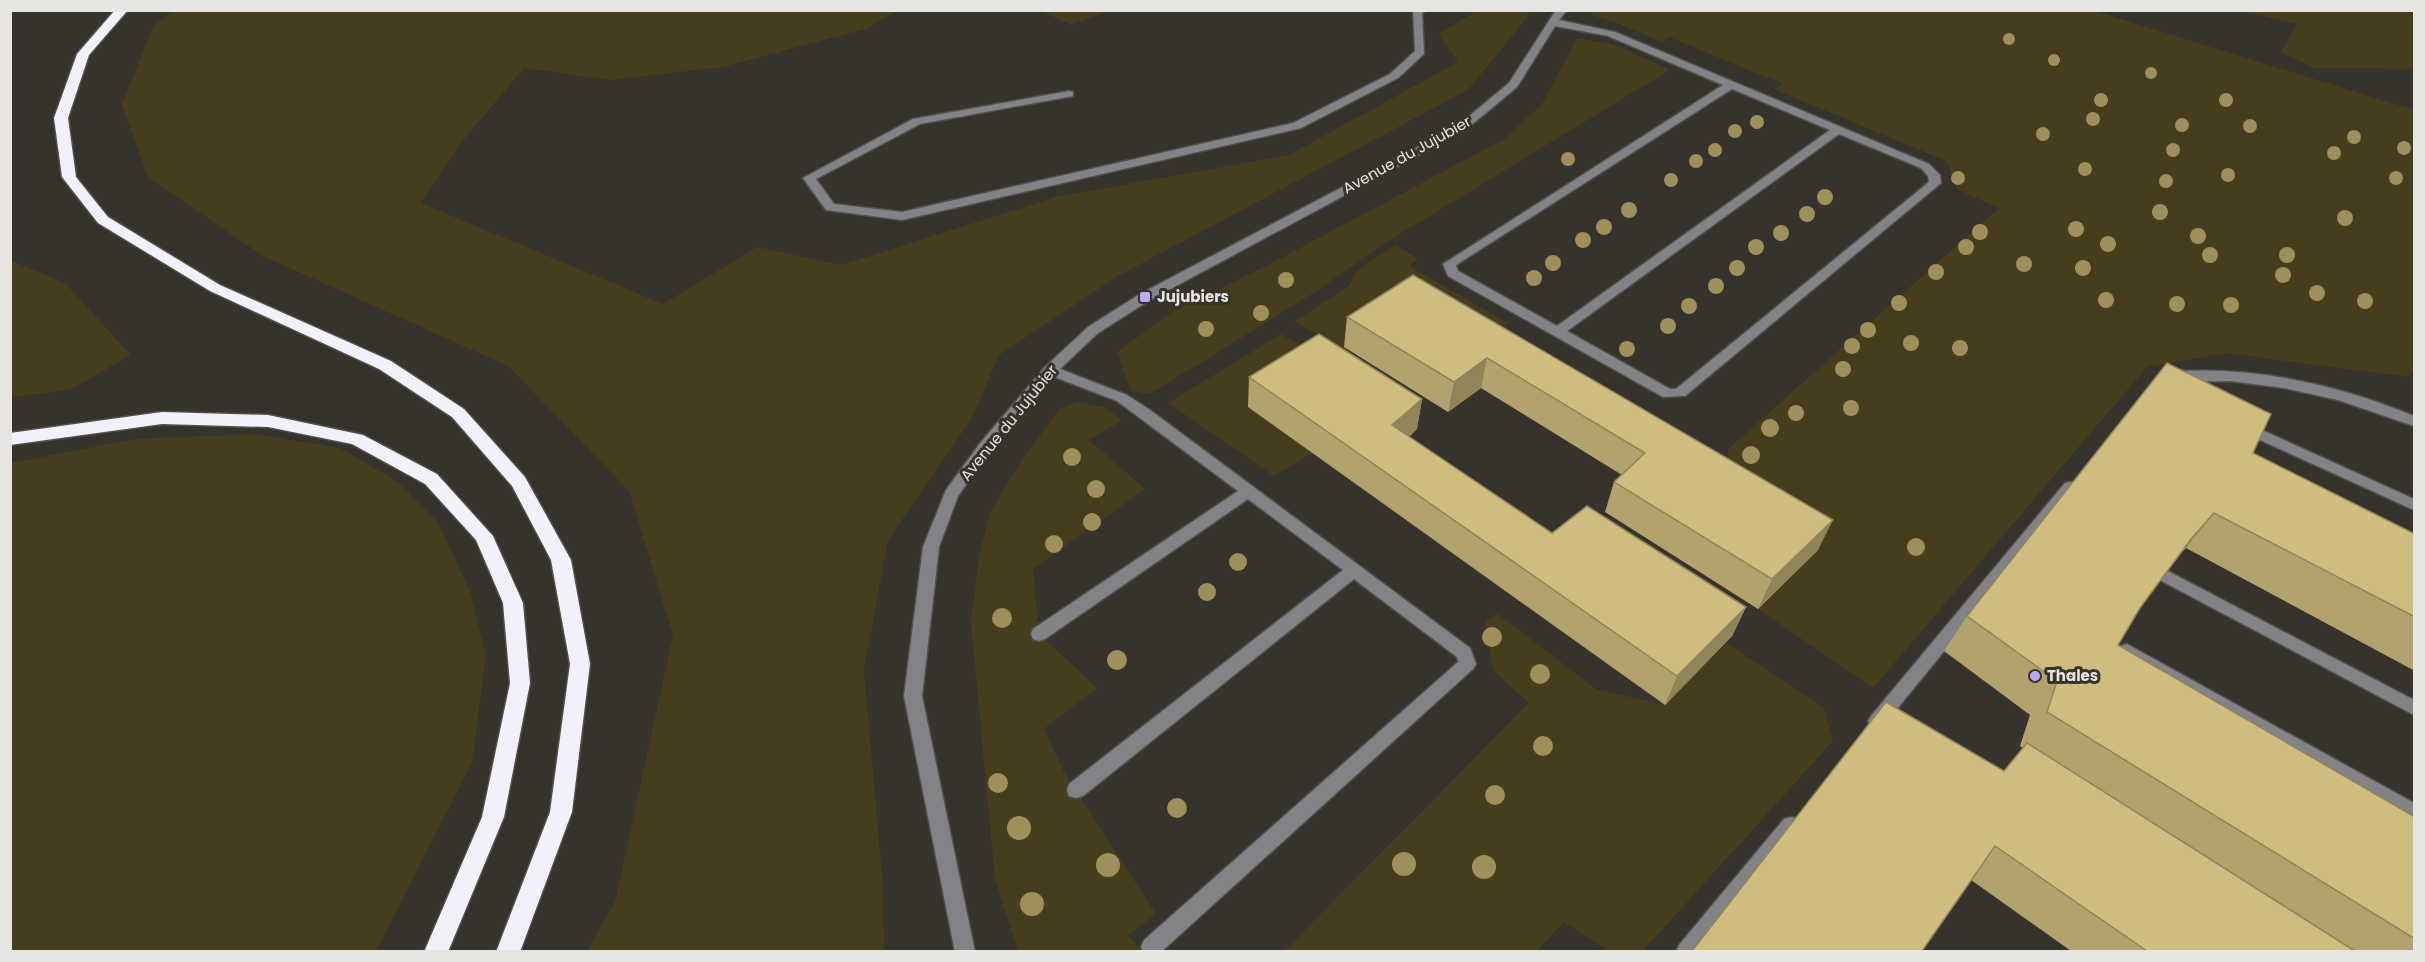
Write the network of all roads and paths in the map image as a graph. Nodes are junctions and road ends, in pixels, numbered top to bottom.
1 (123, 10) edge
2 (1422, 10) edge
3 (1557, 16) edge
4 (1731, 85) junction
5 (1069, 94) dead end
6 (1838, 129) junction
7 (1557, 332) junction
8 (1050, 370) junction
9 (2156, 382) edge
10 (2415, 420) edge
11 (10, 439) edge
12 (2228, 441) edge
13 (2082, 472) edge
14 (1248, 491) junction
15 (2415, 505) edge
16 (1354, 570) junction
17 (2162, 574) edge
18 (1039, 633) dead end
19 (2112, 642) edge
20 (2415, 708) edge
21 (1865, 736) edge
22 (1076, 790) dead end
23 (2415, 812) edge
24 (1798, 817) edge
25 (1151, 947) dead end
26 (436, 951) edge
27 (508, 951) edge
28 (965, 951) edge
29 (1686, 951) edge

1 - 27 highway
2 - 5 street
3 - 4 street
3 - 8 street, Avenue du Jujubier
4 - 6 street
4 - 7 street
6 - 7 street
6 - 7 street
8 - 14 street
8 - 28 street, Avenue du Jujubier
9 - 10 street
11 - 26 highway
12 - 15 street
13 - 21 street
14 - 16 street
14 - 18 street
16 - 22 street
16 - 25 street
17 - 20 street
19 - 23 street
24 - 29 street

